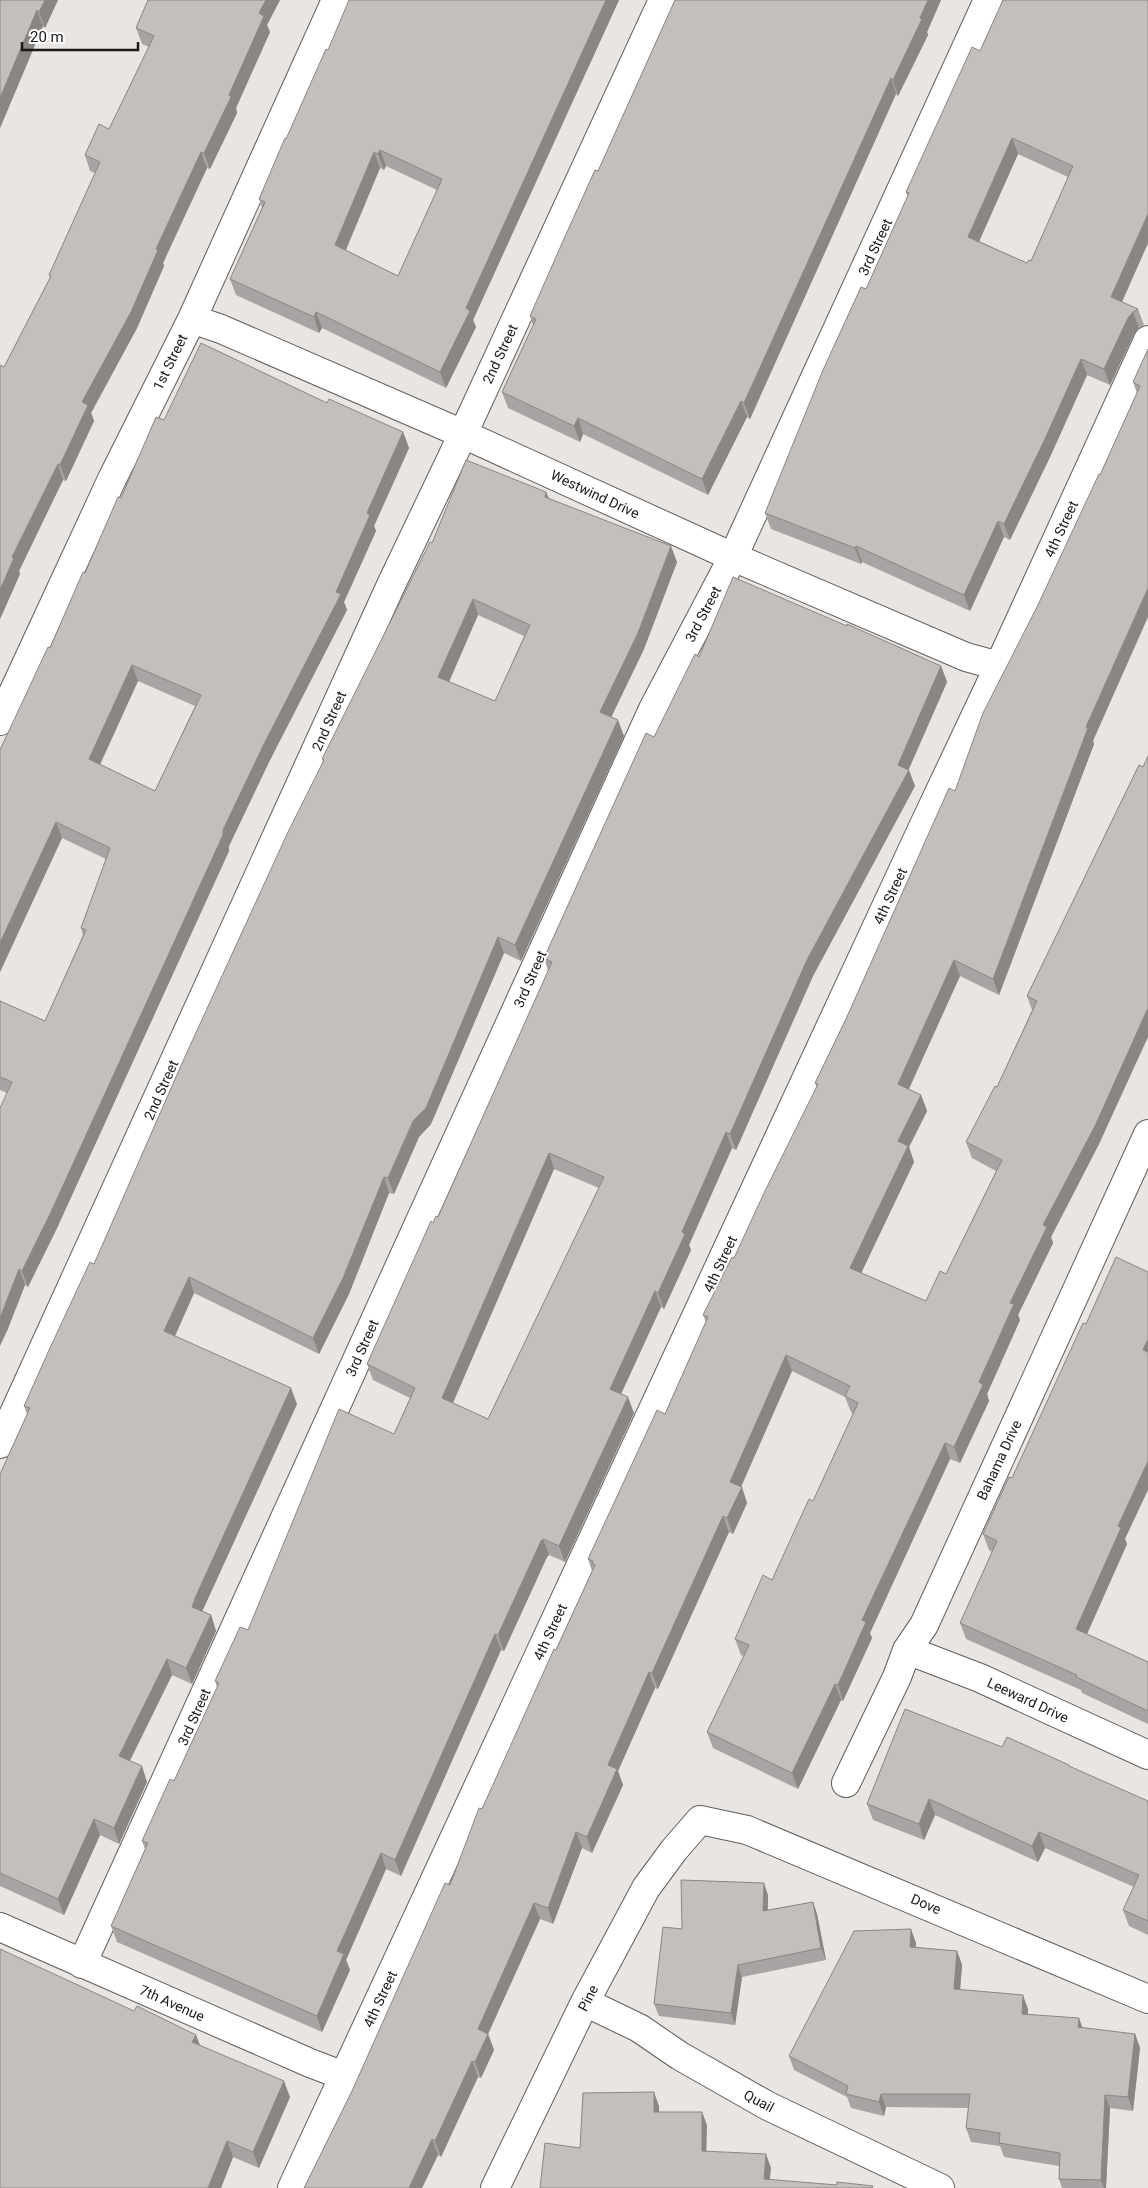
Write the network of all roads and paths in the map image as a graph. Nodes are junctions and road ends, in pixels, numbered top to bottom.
1 (336, 0) edge
2 (663, 0) edge
3 (988, 0) edge
4 (192, 318) junction
5 (1148, 340) edge
6 (463, 434) junction
7 (733, 557) junction
8 (999, 666) junction
9 (0, 721) edge
10 (1148, 1134) edge
11 (0, 1444) edge
12 (907, 1650) junction
13 (1148, 1756) edge
14 (846, 1783) dead end
15 (700, 1820) joint
16 (0, 1927) edge
17 (82, 1964) junction
18 (1148, 1999) edge
19 (585, 2002) junction
20 (344, 2076) junction
21 (292, 2188) edge
22 (495, 2188) edge
23 (940, 2188) edge

1 - 4 street, 1st Street
2 - 6 street, 2nd Street
3 - 7 street, 3rd Street
4 - 6 street, Westwind Drive
4 - 9 street, 1st Street
5 - 8 street, 4th Street
6 - 7 street, Westwind Drive
6 - 11 street, 2nd Street
7 - 8 street, Westwind Drive
7 - 17 street, 3rd Street
8 - 20 street, 4th Street
10 - 12 street, Bahama Drive
12 - 13 street, Leeward Drive
12 - 14 street, Bahama Drive
15 - 18 street, Dove
15 - 19 street, Pine
16 - 17 street, 7th Avenue
17 - 20 street, 7th Avenue
19 - 22 street, Pine
19 - 23 street, Quail
20 - 21 street, 4th Street

